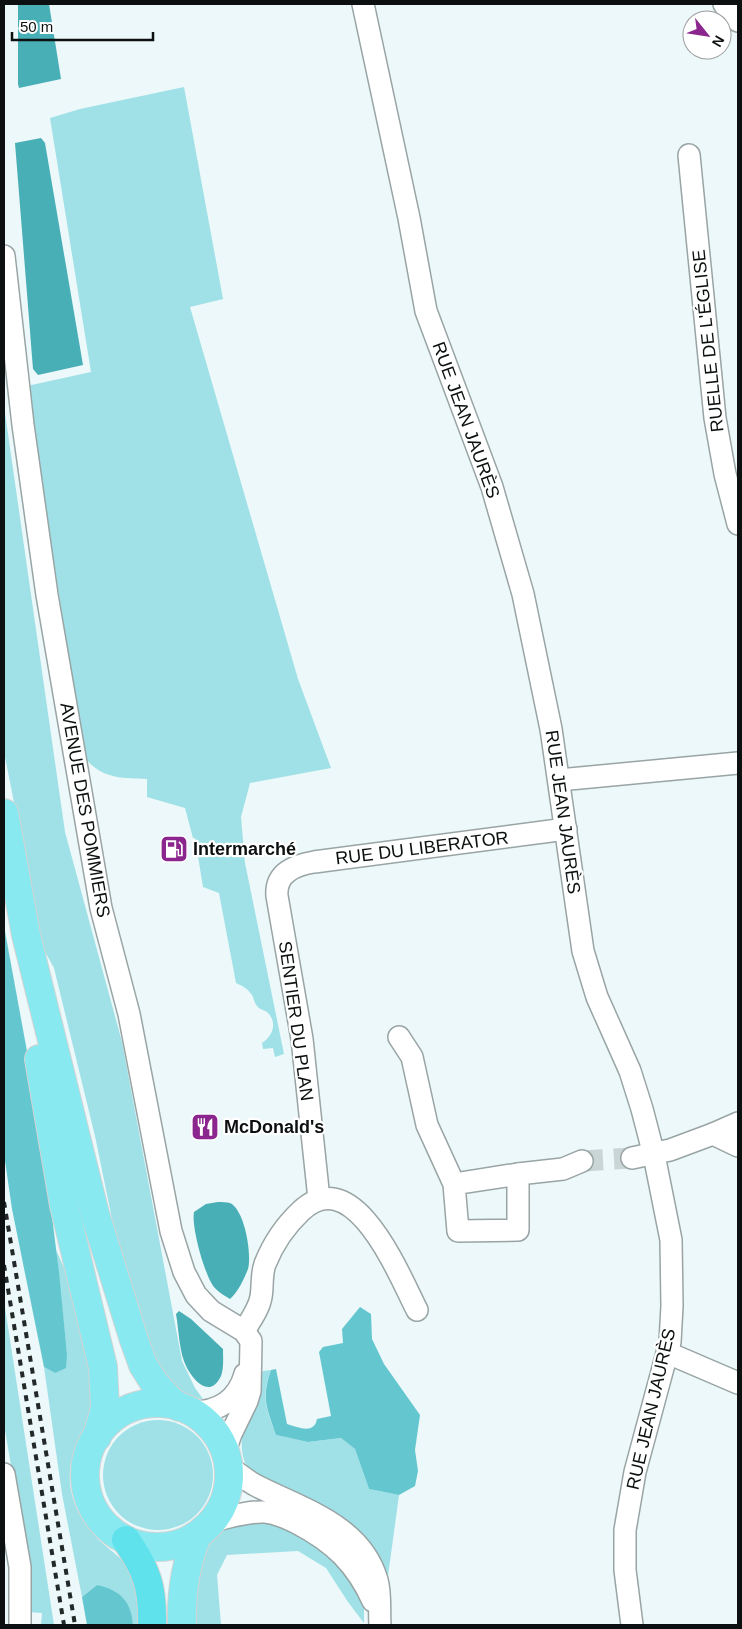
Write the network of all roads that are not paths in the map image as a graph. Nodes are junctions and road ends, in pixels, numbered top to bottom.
1 (363, 4) edge
2 (724, 4) edge
3 (738, 21) edge
4 (689, 155) dead end
5 (4, 256) edge
6 (738, 524) edge
7 (738, 763) edge
8 (559, 780) junction
9 (4, 813) edge
10 (566, 829) junction
11 (282, 876) joint
12 (26, 935) junction
13 (399, 1037) dead end
14 (738, 1123) edge
15 (713, 1134) junction
16 (738, 1146) edge
17 (654, 1155) junction
18 (632, 1158) tunnel mouth
19 (582, 1161) tunnel mouth
20 (518, 1174) junction
21 (454, 1184) junction
22 (319, 1199) junction
23 (416, 1310) dead end
24 (244, 1331) junction
25 (668, 1353) junction
26 (251, 1354) junction
27 (738, 1383) edge
28 (186, 1409) junction
29 (97, 1437) junction
30 (227, 1459) junction
31 (4, 1474) edge
32 (205, 1529) junction
33 (126, 1540) junction
34 (12, 1601) edge
35 (379, 1619) edge
36 (20, 1625) edge
37 (152, 1625) edge
38 (182, 1625) edge
39 (632, 1625) edge

1 - 8 street, RUE JEAN JAURÈS
2 - 3 street
4 - 6 street, RUELLE DE L'ÉGLISE
5 - 24 street, AVENUE DES POMMIERS
7 - 8 street
8 - 10 street, RUE JEAN JAURÈS
9 - 12 main road
10 - 11 street, RUE DU LIBERATOR
10 - 17 street, RUE JEAN JAURÈS
11 - 22 street, SENTIER DU PLAN
12 - 28 main road
12 - 29 main road
13 - 21 street
14 - 15 street
15 - 16 street
15 - 17 street
17 - 18 street
17 - 25 street, RUE JEAN JAURÈS
19 - 20 street
20 - 21 street
20 - 21 street
22 - 23 street
22 - 24 street
24 - 26 street
25 - 27 street
25 - 39 street, RUE JEAN JAURÈS
26 - 28 street
26 - 30 street
28 - 29 main road
28 - 30 main road
29 - 33 main road
30 - 32 main road
30 - 35 street
31 - 34 street
32 - 33 main road
32 - 35 street
32 - 38 main road
33 - 37 highway
34 - 36 street

